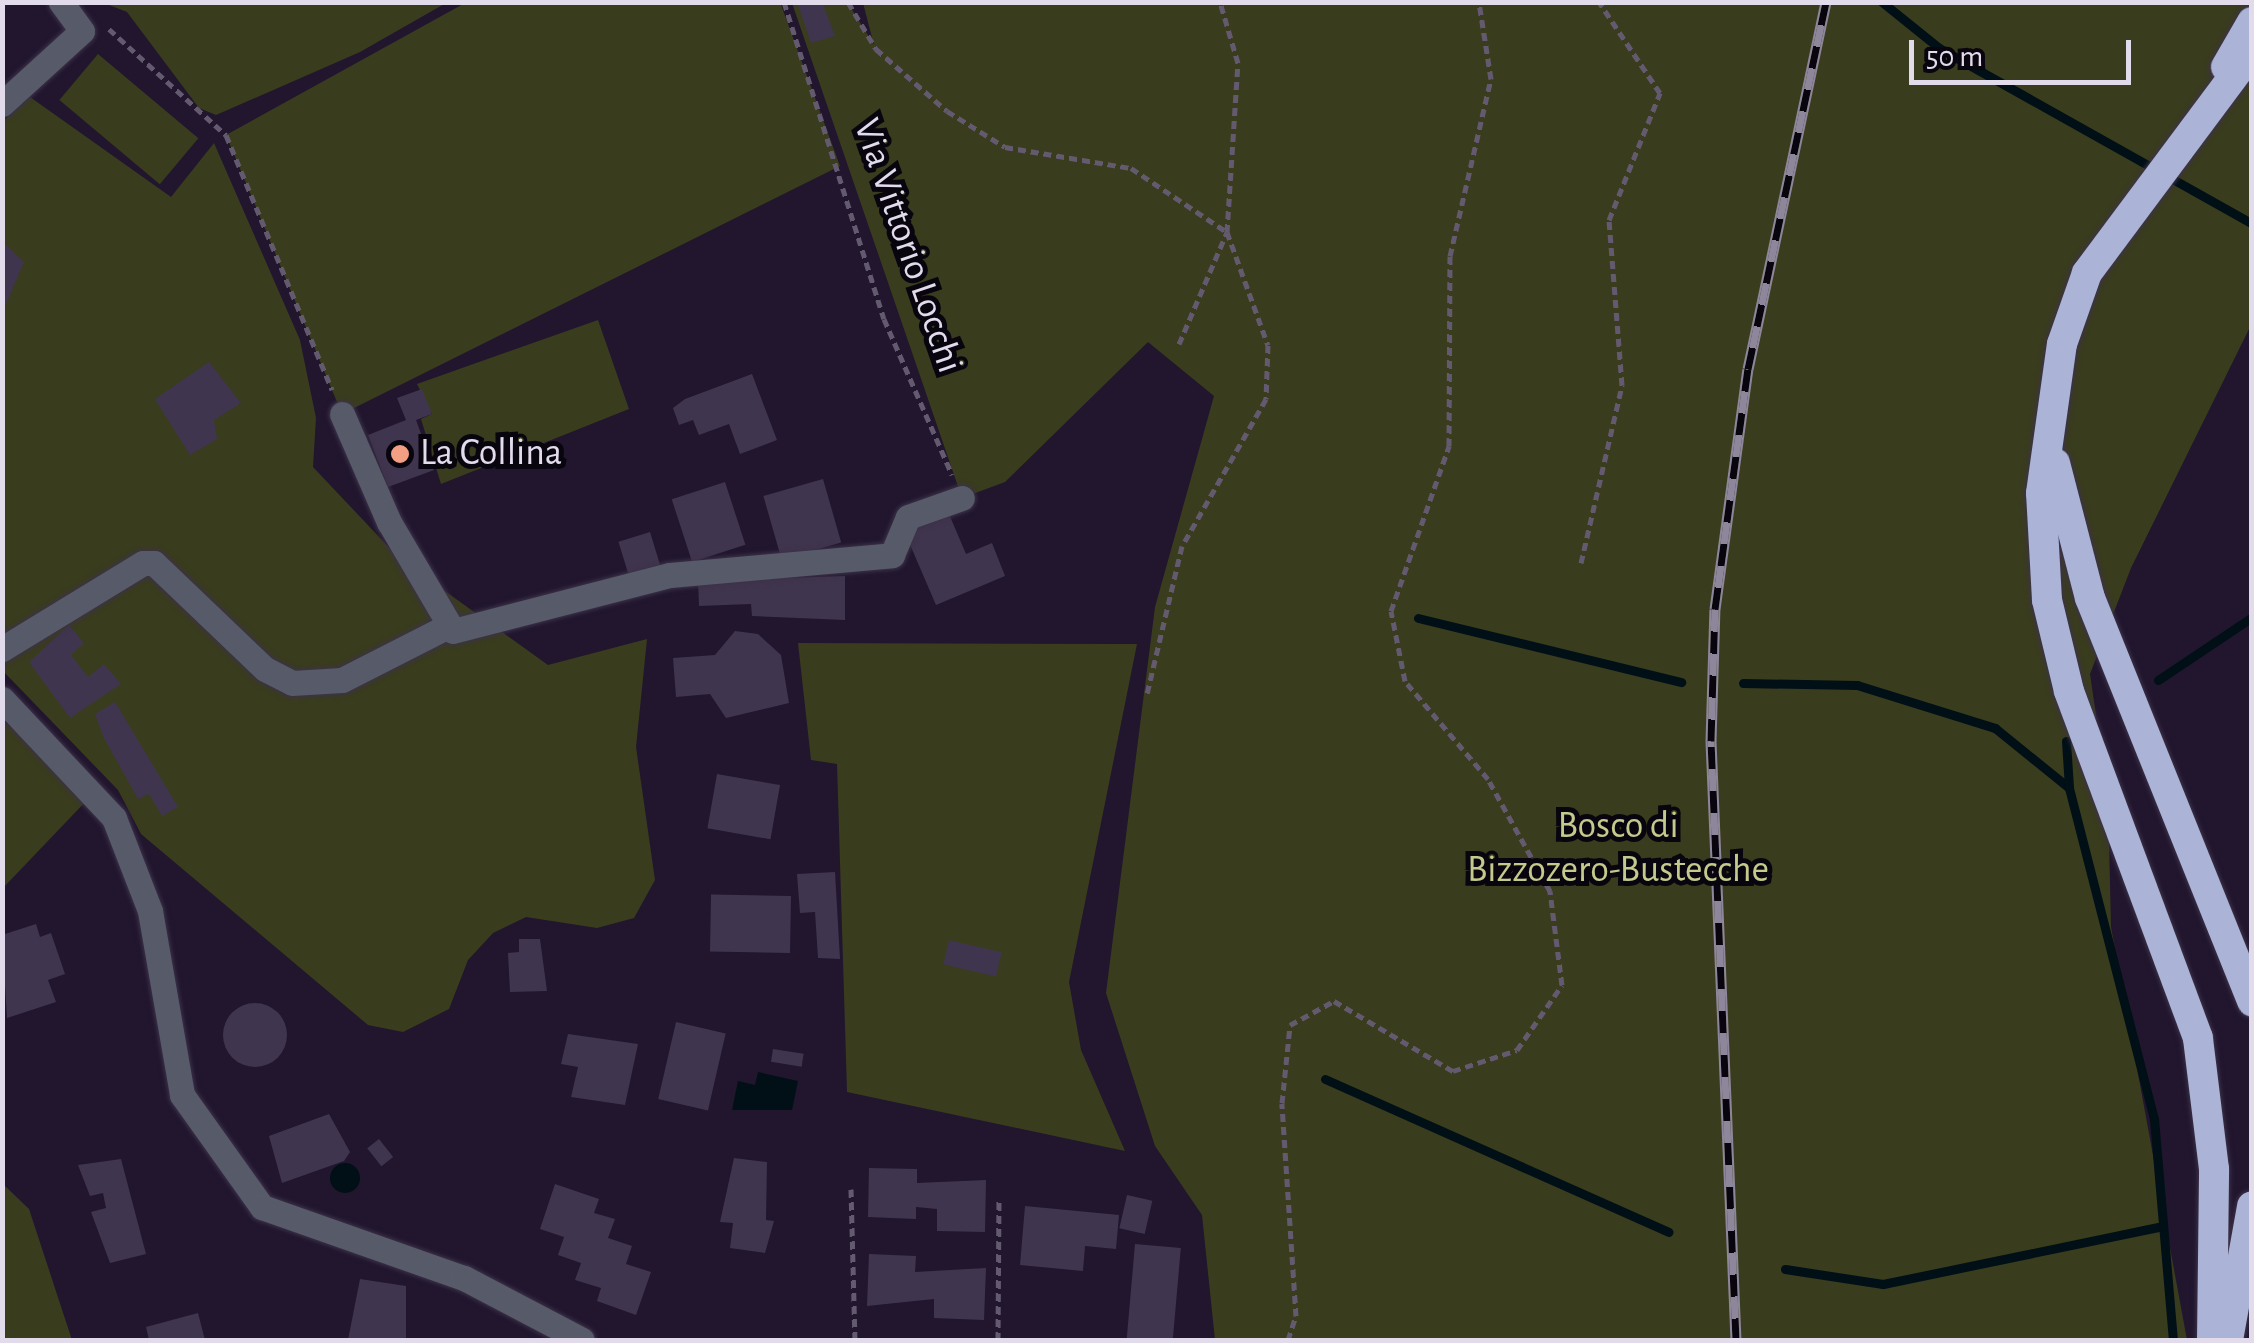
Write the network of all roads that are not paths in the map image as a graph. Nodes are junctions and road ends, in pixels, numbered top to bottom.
1 (61, 2) edge
2 (2252, 22) edge
3 (2252, 52) edge
4 (2252, 78) edge
5 (2, 104) edge
6 (2197, 119) junction
7 (342, 414) road end
8 (2049, 426) junction
9 (962, 498) road end
10 (444, 628) junction
11 (2, 649) edge
12 (2, 699) edge
13 (2252, 1002) edge
14 (2252, 1206) edge
15 (582, 1340) edge
16 (2212, 1340) edge
17 (2228, 1340) edge

1 - 5 street
2 - 6 highway
3 - 6 highway
4 - 6 highway
6 - 8 highway
7 - 10 street
8 - 13 highway
8 - 16 highway
9 - 10 street
10 - 11 street
12 - 15 street
14 - 17 highway

